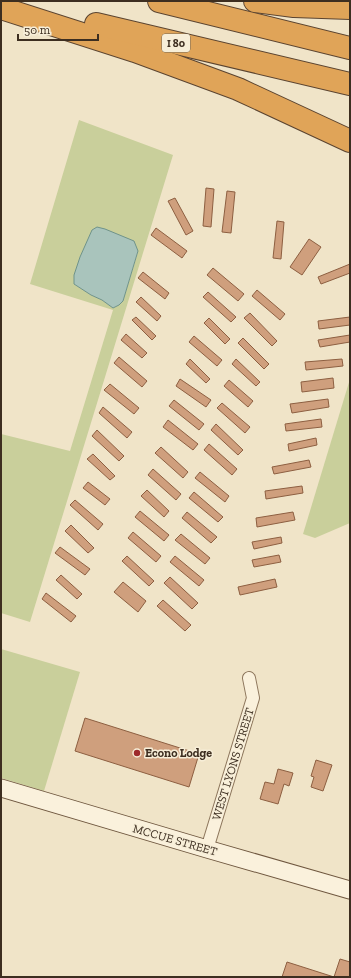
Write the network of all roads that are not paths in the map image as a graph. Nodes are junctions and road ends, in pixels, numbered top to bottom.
1 (159, 1) edge
2 (255, 1) edge
3 (1, 3) edge
4 (1, 8) edge
5 (350, 8) edge
6 (350, 48) edge
7 (350, 84) edge
8 (350, 141) edge
9 (249, 678) dead end
10 (1, 788) edge
11 (207, 849) junction
12 (350, 890) edge

1 - 6 highway
2 - 5 highway
3 - 7 highway, I 80
4 - 8 highway
9 - 11 street, WEST LYONS STREET
10 - 11 main road, MCCUE STREET
11 - 12 main road, MCCUE STREET

